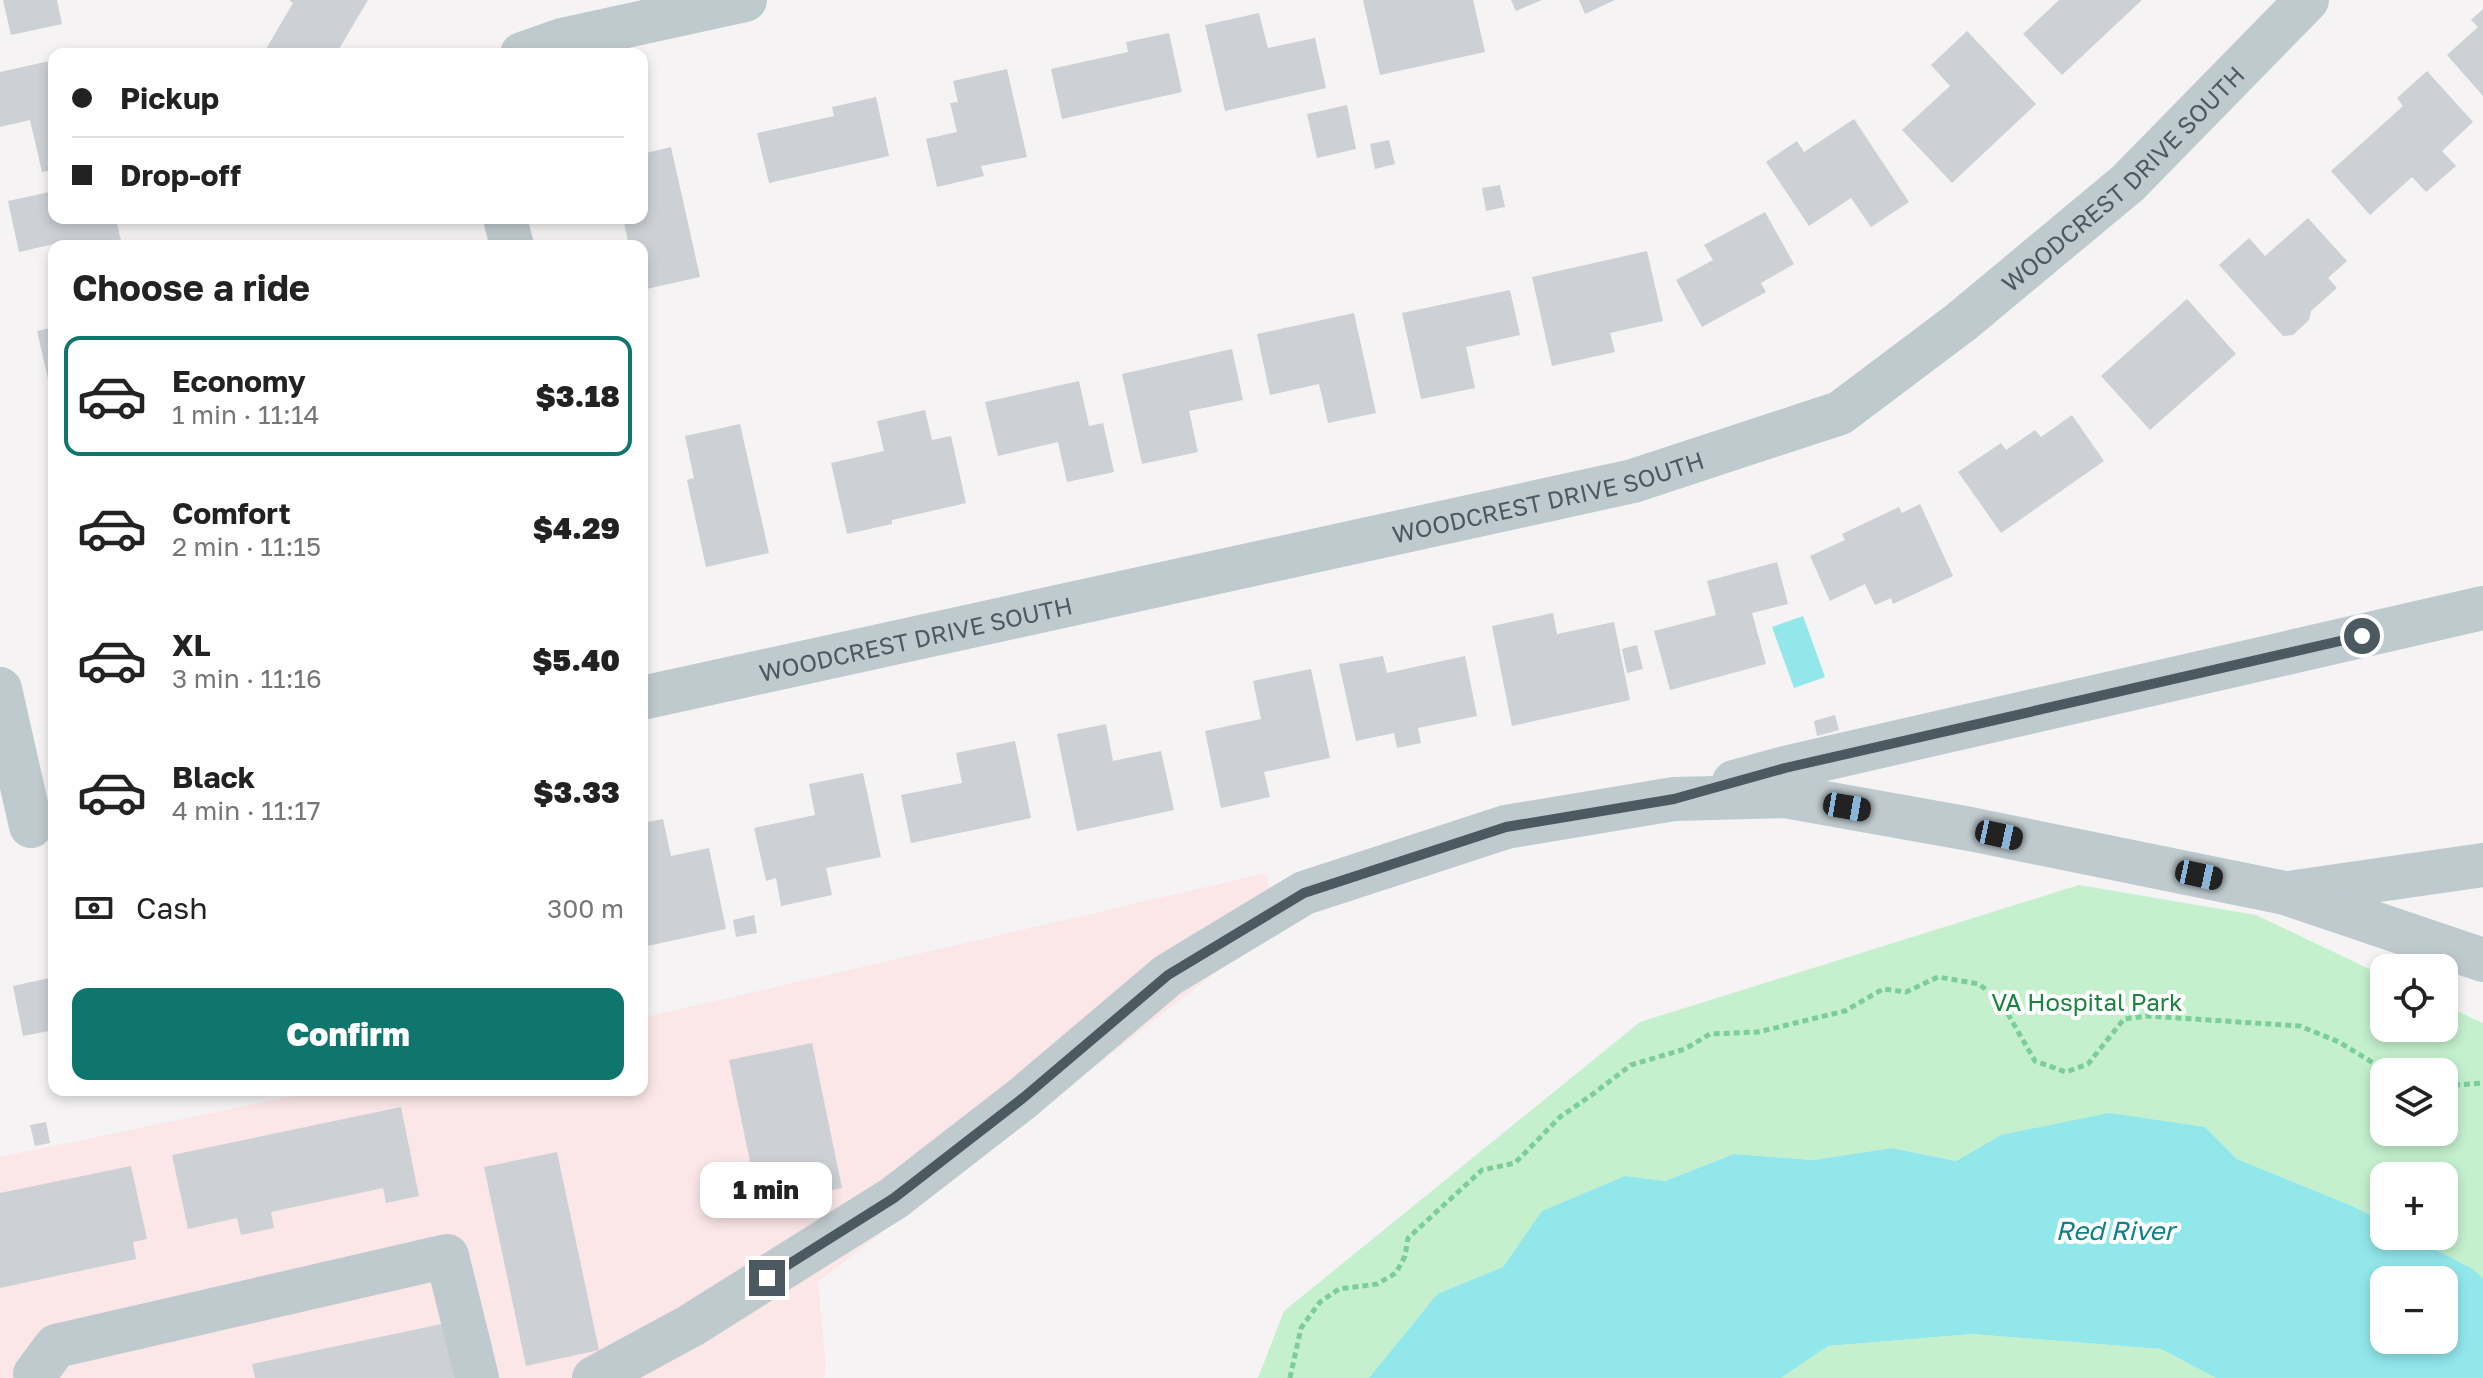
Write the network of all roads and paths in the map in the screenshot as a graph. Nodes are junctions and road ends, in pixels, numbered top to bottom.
1 (745, 0) edge
2 (2307, 0) edge
3 (539, 48) edge
4 (2483, 608) edge
5 (0, 689) edge
6 (648, 697) edge
7 (1674, 799) junction
8 (28, 827) edge
9 (2483, 865) edge
10 (2285, 893) junction
11 (2483, 960) edge
12 (2370, 1061) edge
13 (2483, 1083) edge
14 (2458, 1085) edge
15 (35, 1374) dead end
16 (477, 1378) edge
17 (594, 1378) edge
18 (1290, 1378) edge

1 - 3 street
2 - 6 street, WOODCREST DRIVE SOUTH
4 - 7 street
5 - 8 street
7 - 10 street
7 - 17 street
9 - 10 street
10 - 11 street
12 - 18 path
13 - 14 path
15 - 16 street

